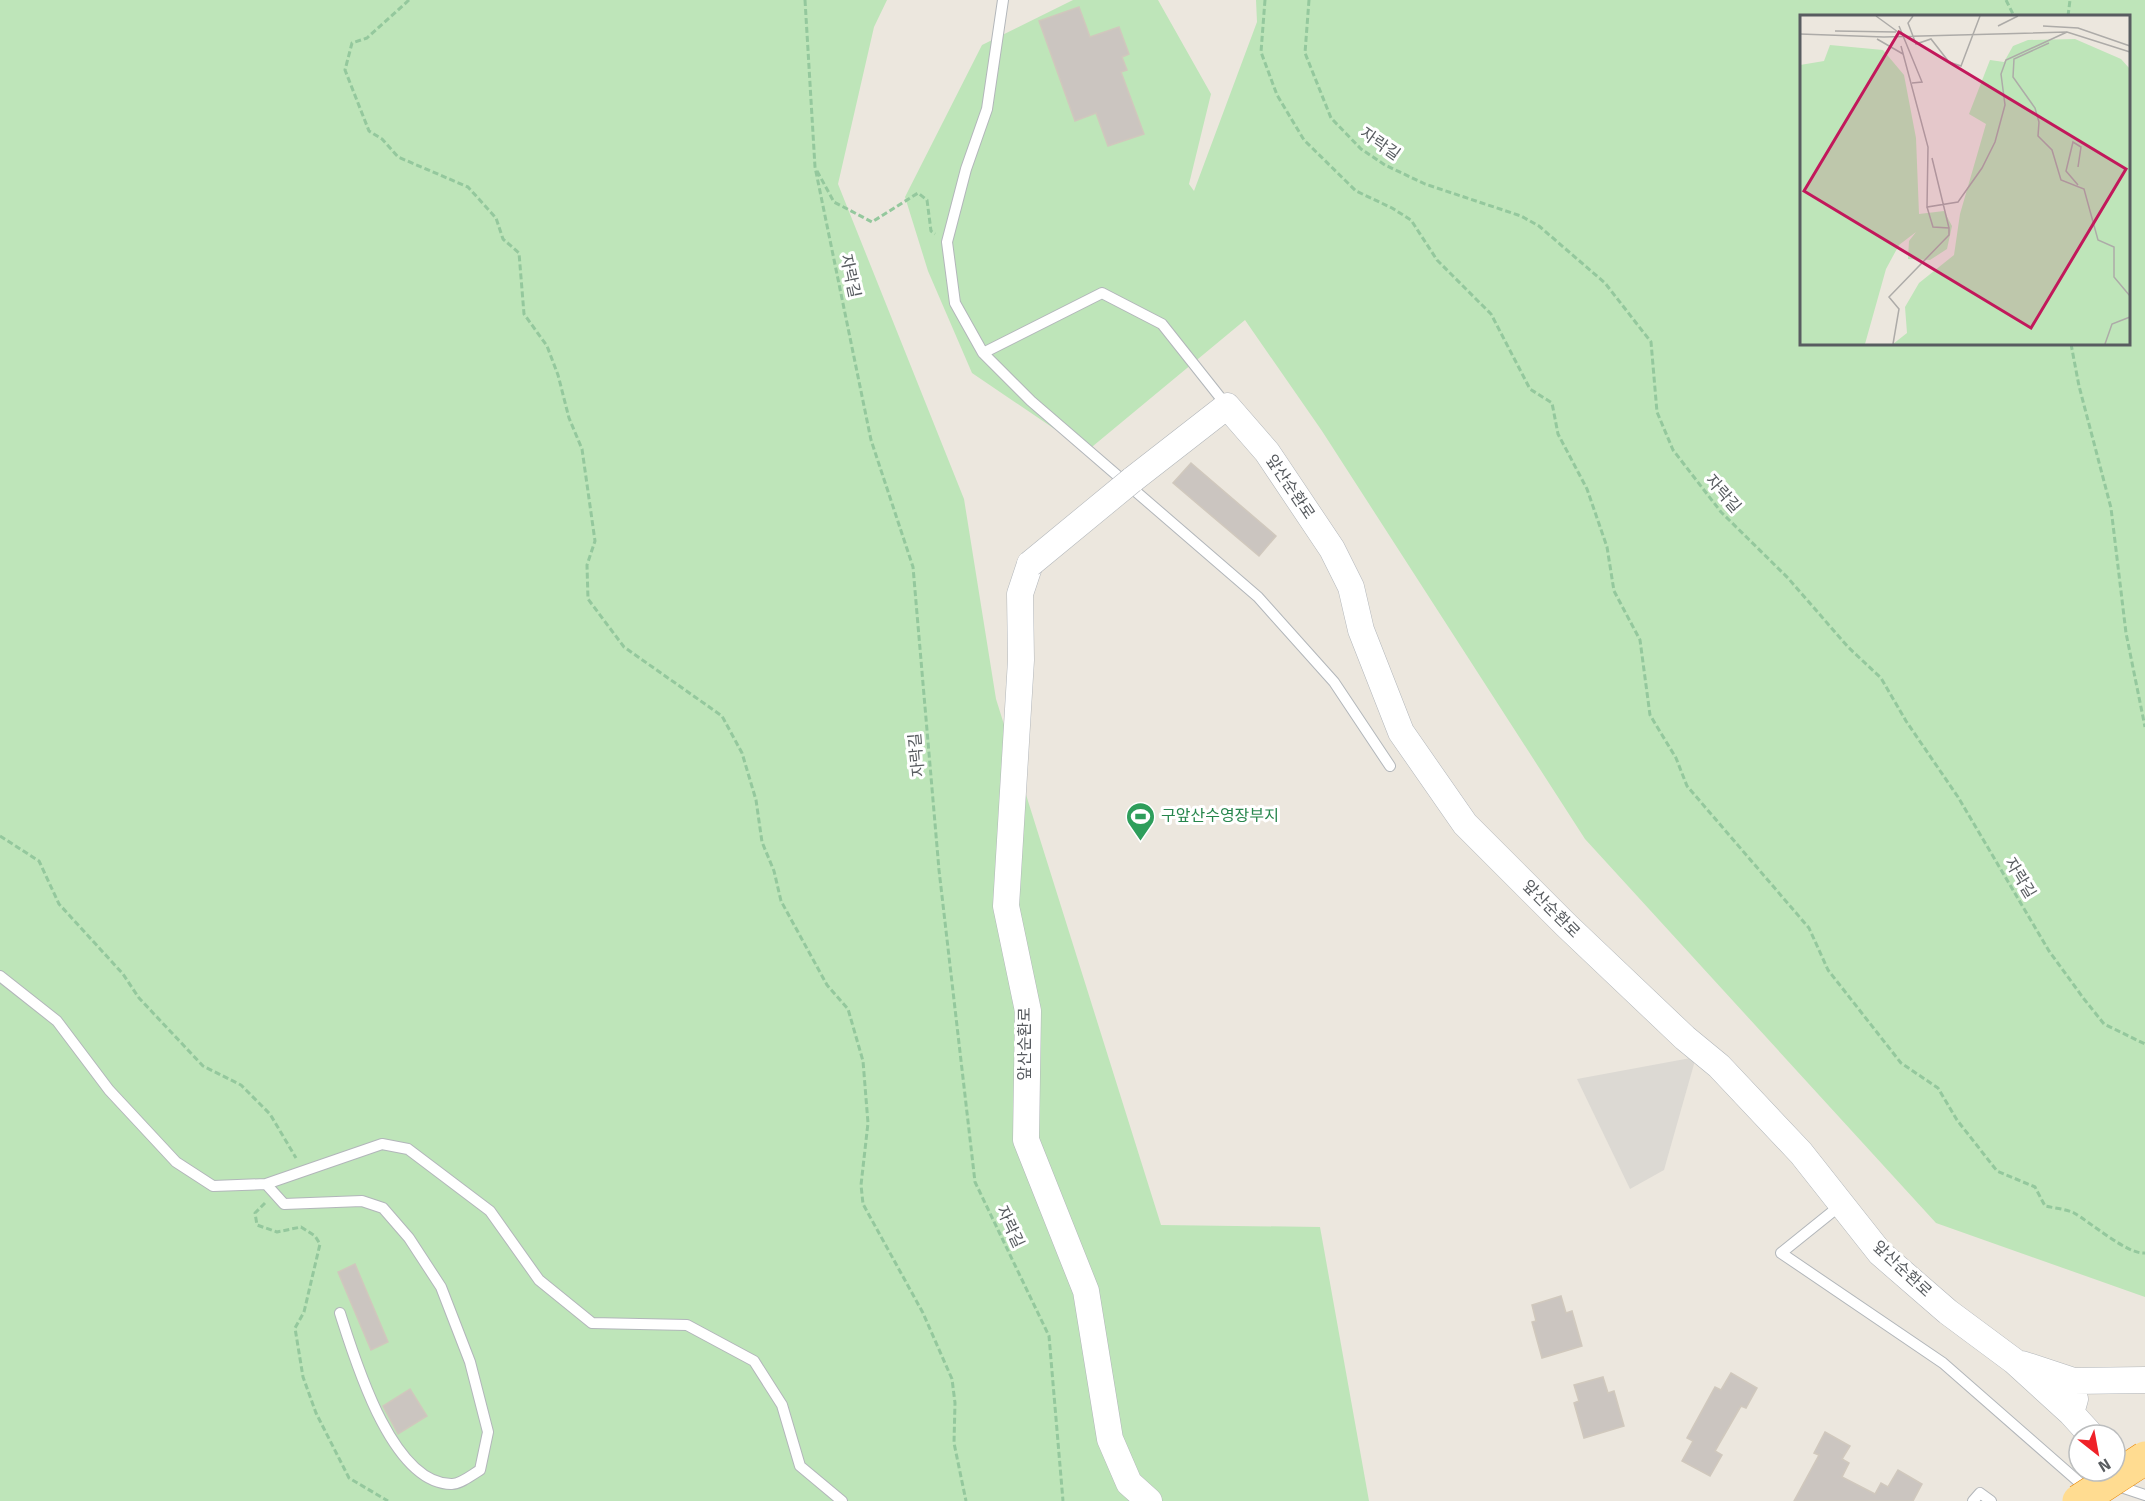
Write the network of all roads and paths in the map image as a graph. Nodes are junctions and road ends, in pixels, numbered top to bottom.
1 (409, 0) edge
2 (805, 0) edge
3 (1003, 0) edge
4 (1264, 0) edge
5 (1309, 0) edge
6 (2006, 0) edge
7 (2070, 0) edge
8 (2014, 15) edge
9 (2068, 15) edge
10 (815, 167) junction
11 (947, 242) junction
12 (2071, 345) edge
13 (983, 353) junction
14 (1227, 406) junction
15 (2145, 727) edge
16 (1390, 766) dead end
17 (0, 836) edge
18 (0, 976) edge
19 (2145, 1044) edge
20 (304, 1171) junction
21 (266, 1184) junction
22 (274, 1193) junction
23 (1842, 1204) junction
24 (2145, 1253) edge
25 (340, 1313) dead end
26 (2014, 1361) junction
27 (2145, 1380) edge
28 (2096, 1382) junction
29 (2071, 1413) junction
30 (2080, 1423) edge
31 (2145, 1458) edge
32 (2127, 1465) edge
33 (2066, 1470) junction
34 (2145, 1476) edge
35 (2145, 1485) edge
36 (2145, 1495) edge
37 (388, 1501) edge
38 (843, 1501) edge
39 (966, 1501) edge
40 (1063, 1501) edge
41 (1149, 1501) edge
42 (1973, 1501) edge
43 (1991, 1501) edge
44 (2079, 1501) edge
45 (2101, 1501) edge
46 (2121, 1501) edge

1 - 39 path
2 - 10 path, 자락길
3 - 11 lane
4 - 24 path
5 - 19 path, 자락길
6 - 8 path
7 - 9 path
10 - 11 path
10 - 40 path, 자락길
11 - 13 lane
12 - 15 path
13 - 14 lane
13 - 16 lane
14 - 23 street, 앞산순환로
14 - 41 street, 앞산순환로, bridge
17 - 20 path
18 - 21 lane
20 - 21 lane
20 - 38 lane
21 - 22 lane
22 - 25 lane
22 - 37 path
23 - 26 street, 앞산순환로
23 - 33 lane
26 - 28 street
26 - 29 street, 앞산순환로
27 - 28 street
28 - 29 street
29 - 30 street, 앞산순환로
31 - 44 highway, bridge
32 - 34 street
33 - 36 lane
33 - 45 lane
35 - 46 highway
42 - 43 lane

